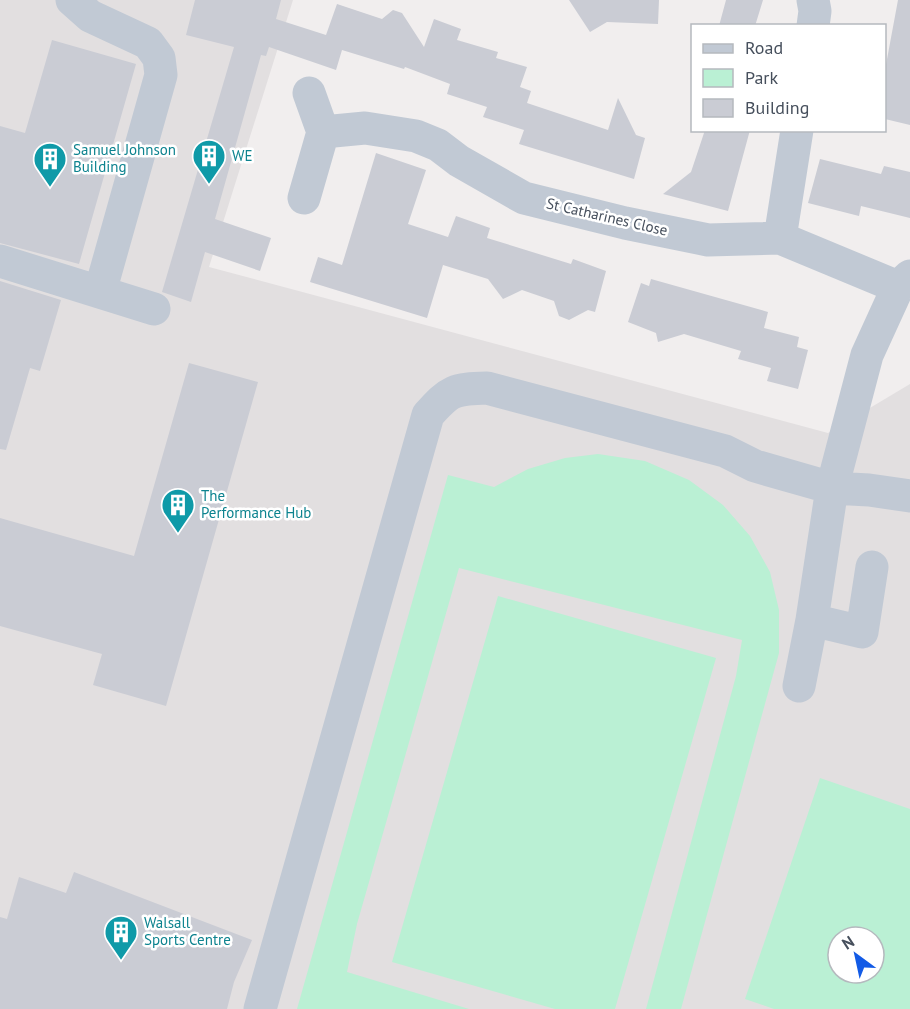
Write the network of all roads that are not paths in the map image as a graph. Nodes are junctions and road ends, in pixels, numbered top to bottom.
1 (72, 0) edge
2 (813, 0) edge
3 (813, 24) edge
4 (309, 93) dead end
5 (323, 132) junction
6 (797, 132) edge
7 (304, 198) dead end
8 (780, 238) junction
9 (0, 261) edge
10 (904, 282) edge
11 (100, 292) junction
12 (154, 309) dead end
13 (832, 488) junction
14 (910, 496) edge
15 (872, 567) dead end
16 (812, 620) junction
17 (799, 686) dead end
18 (260, 1009) edge

1 - 11 street
2 - 3 street
4 - 5 street
5 - 7 street
5 - 8 street, St Catharines Close
6 - 8 street
8 - 10 street, St Catharines Close
9 - 11 street
10 - 13 street
11 - 12 street
13 - 14 street
13 - 16 street
13 - 18 street
15 - 16 street
16 - 17 street

